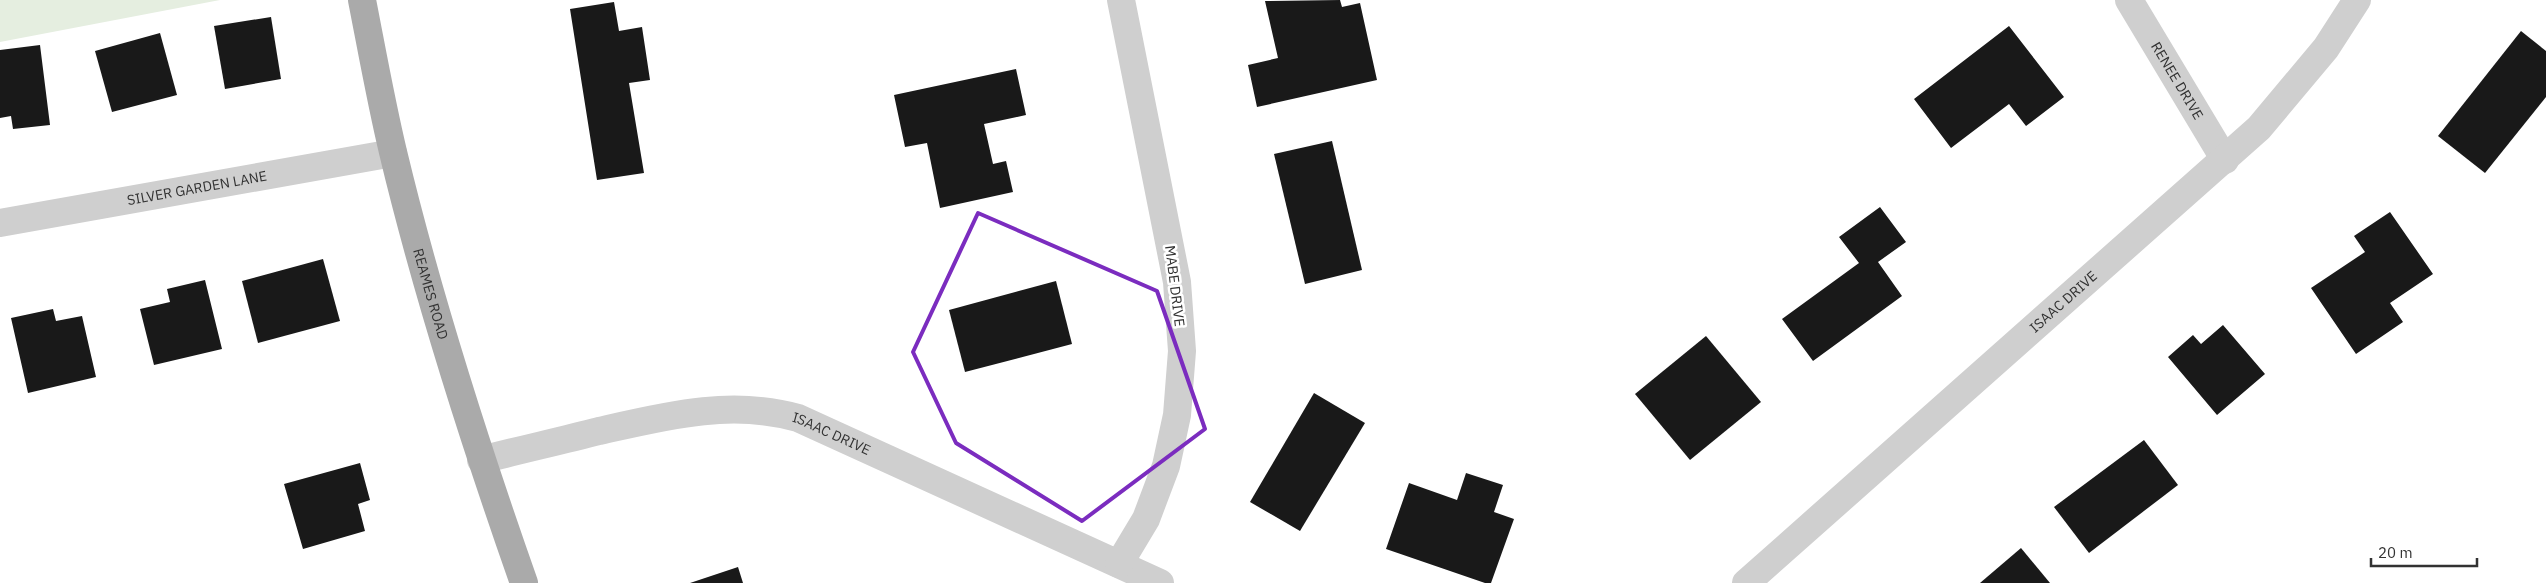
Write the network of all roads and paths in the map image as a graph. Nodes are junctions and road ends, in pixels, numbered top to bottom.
1 (362, 0) edge
2 (1121, 0) edge
3 (2129, 0) edge
4 (2357, 0) edge
5 (393, 153) junction
6 (2225, 160) junction
7 (0, 223) edge
8 (481, 460) junction
9 (1119, 564) junction
10 (524, 583) edge
11 (1160, 583) edge
12 (1746, 583) edge

1 - 5 main road, REAMES ROAD
2 - 9 street, MABE DRIVE
3 - 6 street, RENEE DRIVE
4 - 6 street, ISAAC DRIVE
5 - 7 street, SILVER GARDEN LANE
5 - 8 main road, REAMES ROAD
6 - 12 street, ISAAC DRIVE
8 - 9 street, ISAAC DRIVE
8 - 10 main road, REAMES ROAD
9 - 11 street, ISAAC DRIVE

